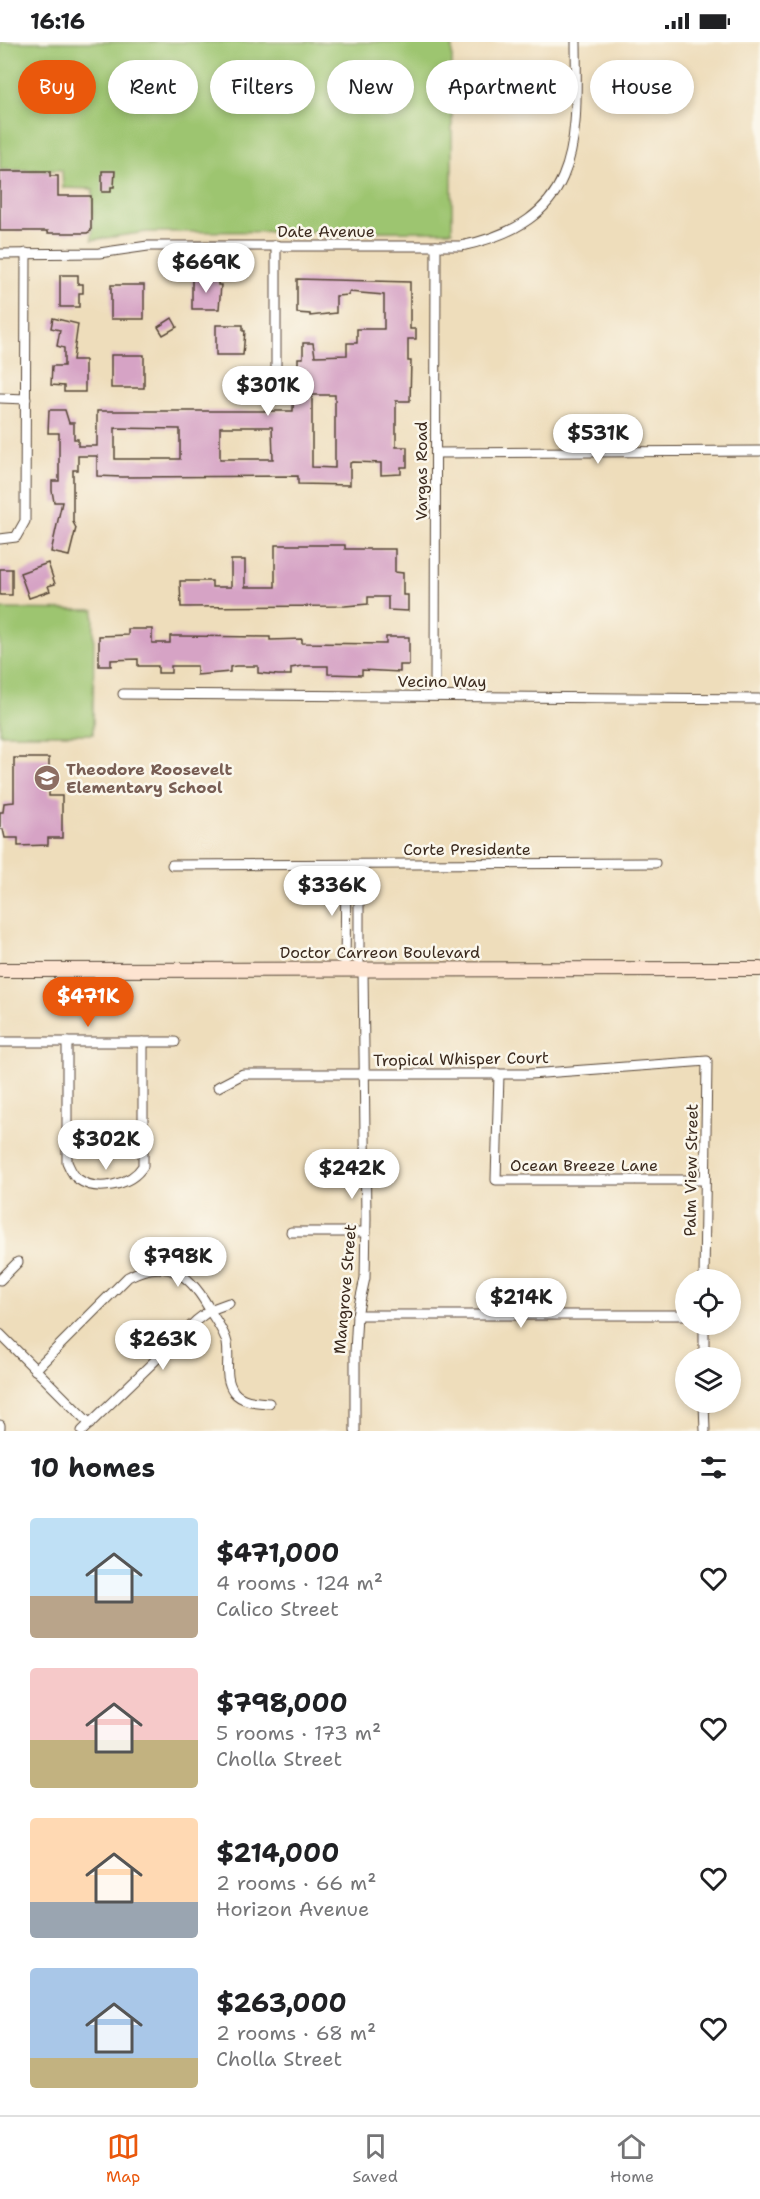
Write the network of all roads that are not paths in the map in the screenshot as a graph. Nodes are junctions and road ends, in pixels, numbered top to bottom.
1 (576, 42) edge
2 (276, 245) junction
3 (436, 246) junction
4 (0, 254) edge
5 (26, 254) junction
6 (0, 398) edge
7 (276, 398) dead end
8 (26, 399) junction
9 (760, 451) edge
10 (436, 453) junction
11 (0, 539) edge
12 (123, 694) dead end
13 (435, 695) junction
14 (760, 699) edge
15 (655, 863) dead end
16 (172, 865) dead end
17 (346, 865) junction
18 (359, 865) junction
19 (356, 969) junction
20 (760, 969) edge
21 (0, 970) edge
22 (0, 1042) edge
23 (67, 1042) junction
24 (143, 1042) junction
25 (176, 1042) dead end
26 (707, 1061) joint
27 (364, 1074) junction
28 (499, 1074) junction
29 (218, 1087) dead end
30 (705, 1180) junction
31 (291, 1232) dead end
32 (366, 1232) junction
33 (18, 1262) dead end
34 (704, 1269) edge
35 (0, 1280) edge
36 (229, 1303) dead end
37 (210, 1310) junction
38 (357, 1315) junction
39 (675, 1315) edge
40 (0, 1334) edge
41 (35, 1370) junction
42 (269, 1403) dead end
43 (705, 1413) edge
44 (86, 1427) edge
45 (355, 1431) edge
46 (705, 1431) edge

1 - 3 street, Date Avenue
2 - 3 street, Date Avenue
2 - 5 street, Date Avenue
2 - 7 street
3 - 10 street, Vargas Road
4 - 5 street, Date Avenue
5 - 8 street
6 - 8 street
8 - 11 street
9 - 10 street
10 - 13 street, Vargas Road
12 - 13 street, Vecino Way
13 - 14 street, Vecino Way
15 - 18 street, Corte Presidente
16 - 17 street, Corte Presidente
17 - 18 street, Corte Presidente
17 - 19 street
18 - 19 street
19 - 20 main road, Doctor Carreon Boulevard
19 - 21 main road, Doctor Carreon Boulevard
19 - 27 street, Mangrove Street
22 - 23 street
23 - 24 street
23 - 24 street
24 - 25 street
26 - 28 street, Tropical Whisper Court
26 - 30 street, Palm View Street
27 - 28 street, Tropical Whisper Court
27 - 29 street, Tropical Whisper Court
27 - 32 street, Mangrove Street
28 - 30 street, Ocean Breeze Lane
30 - 34 street, Palm View Street
31 - 32 street
32 - 38 street, Mangrove Street
33 - 35 street
36 - 37 street
37 - 41 street
37 - 42 street
37 - 44 street
38 - 39 street
38 - 45 street, Mangrove Street
40 - 41 street
41 - 44 street
43 - 46 street

